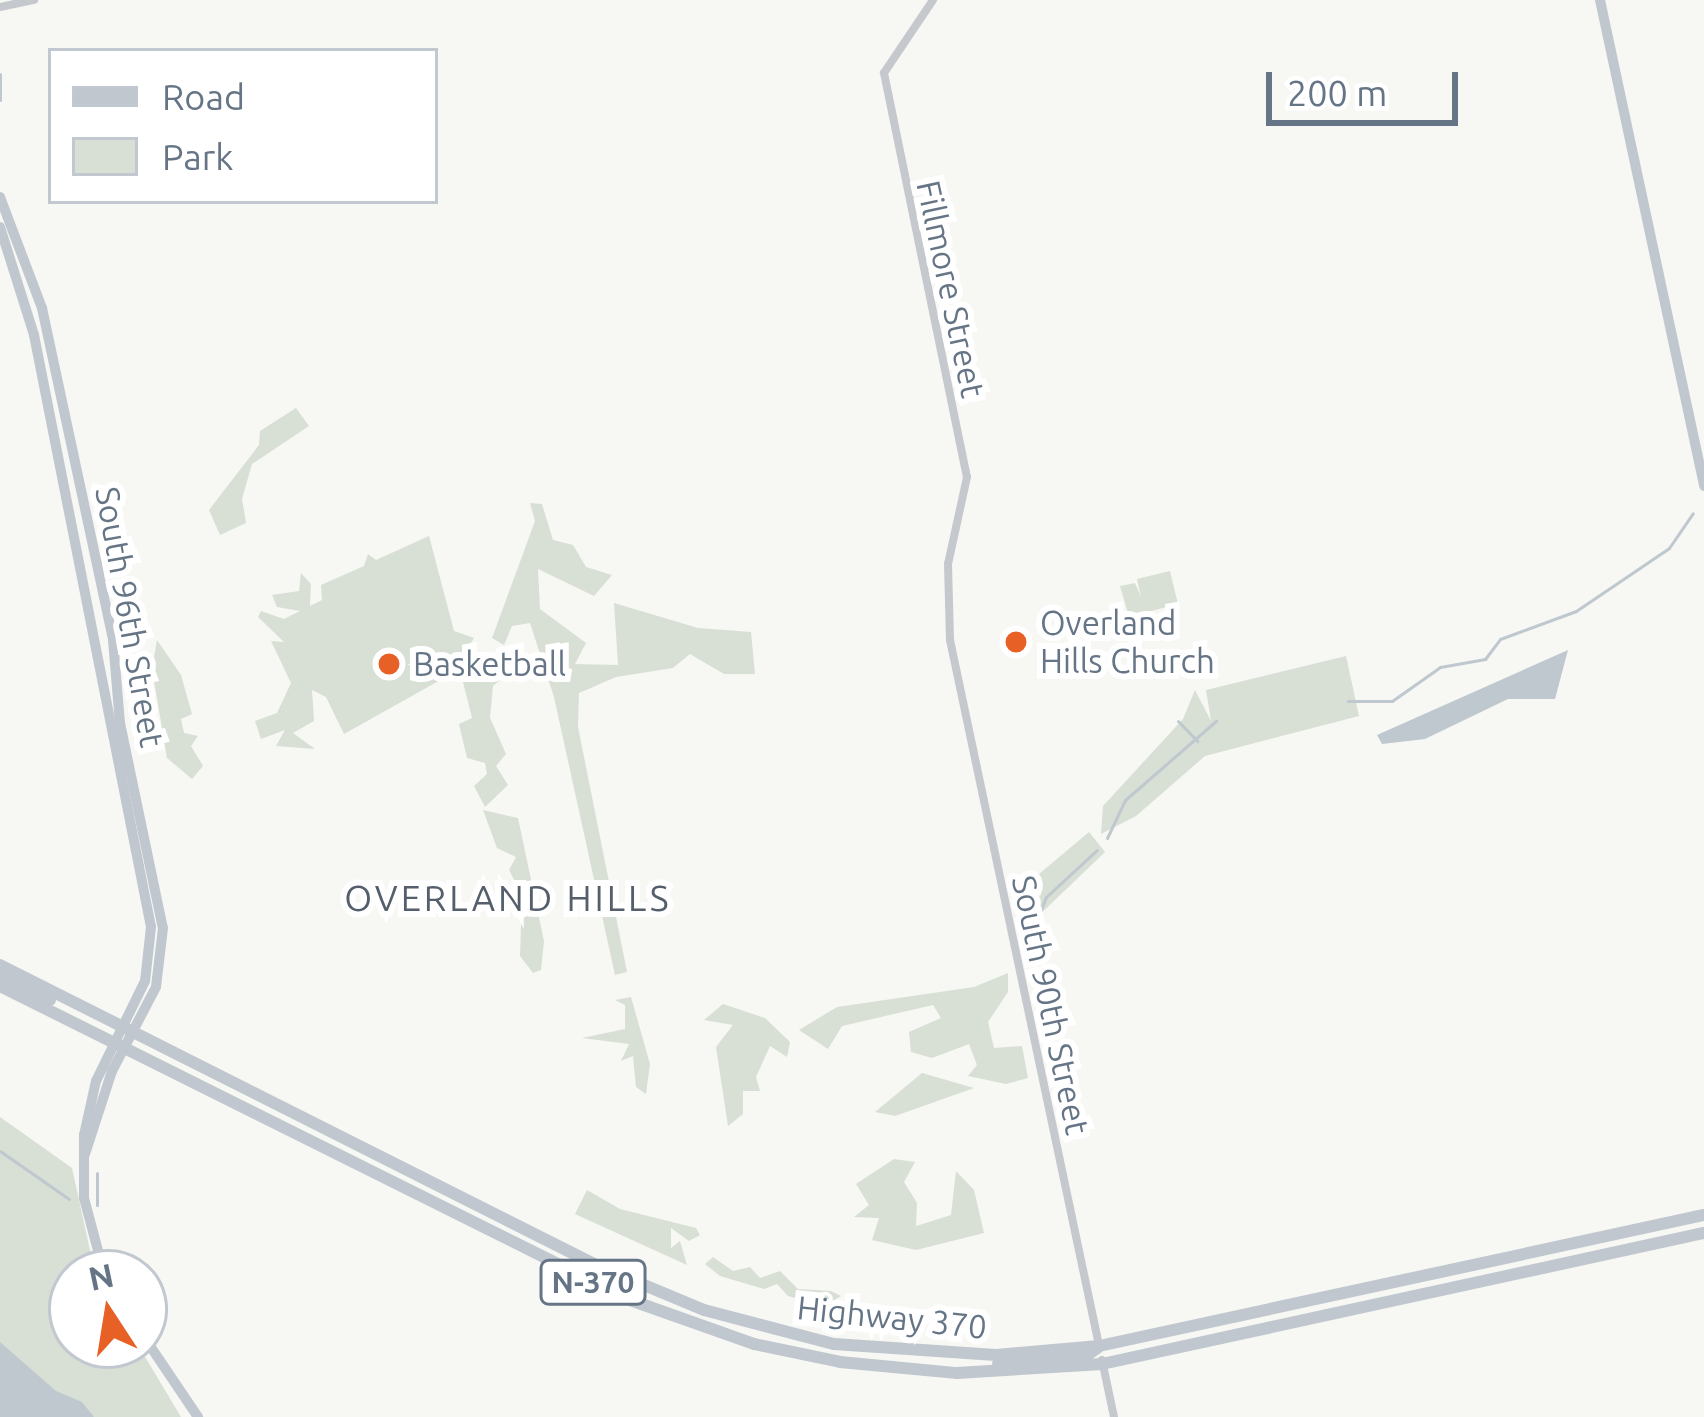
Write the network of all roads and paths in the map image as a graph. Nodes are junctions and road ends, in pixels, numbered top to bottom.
1 (34, 0) edge
2 (934, 0) edge
3 (1600, 0) edge
4 (0, 7) edge
5 (0, 197) edge
6 (0, 227) edge
7 (1704, 485) edge
8 (948, 602) joint
9 (0, 965) edge
10 (0, 981) edge
11 (123, 1035) junction
12 (1704, 1216) edge
13 (1704, 1233) edge
14 (97, 1249) edge
15 (1101, 1356) junction
16 (166, 1369) edge
17 (198, 1417) edge
18 (1114, 1417) edge

1 - 4 street
2 - 8 street, Fillmore Street
3 - 7 main road
5 - 11 main road, South 96th Street
6 - 11 main road, South 96th Street
8 - 15 street, South 90th Street
9 - 11 highway, Highway 370 / N-370
10 - 11 highway
11 - 14 main road
11 - 15 highway, Highway 370 / N-370
11 - 15 highway, Highway 370 / N-370
12 - 15 highway, Highway 370 / N-370
13 - 15 highway, Highway 370 / N-370
15 - 18 street, South 90th Street
16 - 17 main road

